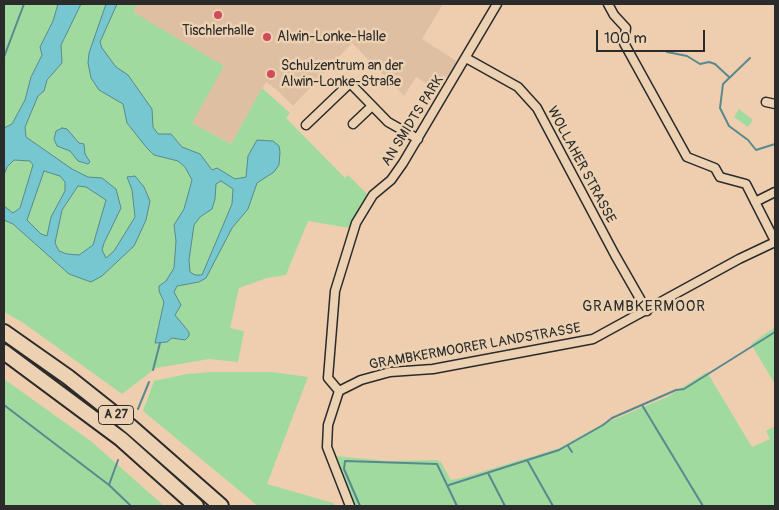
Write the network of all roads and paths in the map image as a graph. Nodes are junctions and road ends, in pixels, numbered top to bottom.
1 (497, 4) edge
2 (608, 4) edge
3 (466, 58) junction
4 (766, 102) dead end
5 (775, 104) edge
6 (372, 106) junction
7 (353, 124) dead end
8 (306, 125) dead end
9 (418, 139) junction
10 (775, 192) edge
11 (755, 202) junction
12 (775, 242) edge
13 (647, 311) junction
14 (4, 332) edge
15 (4, 352) edge
16 (339, 391) junction
17 (196, 506) edge
18 (221, 506) edge
19 (350, 506) edge

1 - 3 street, AN SMIDTS PARK
2 - 11 street
3 - 9 street, AN SMIDTS PARK
3 - 13 street, WOLLAHER STRASSE
4 - 5 street
6 - 7 street
6 - 8 street
6 - 9 street
9 - 16 street, AN SMIDTS PARK
10 - 11 street
11 - 12 street
12 - 13 street, GRAMBKERMOORER LANDSTRASSE
13 - 16 street, GRAMBKERMOORER LANDSTRASSE
14 - 18 highway, A 27
15 - 17 highway, A 27
16 - 19 street

